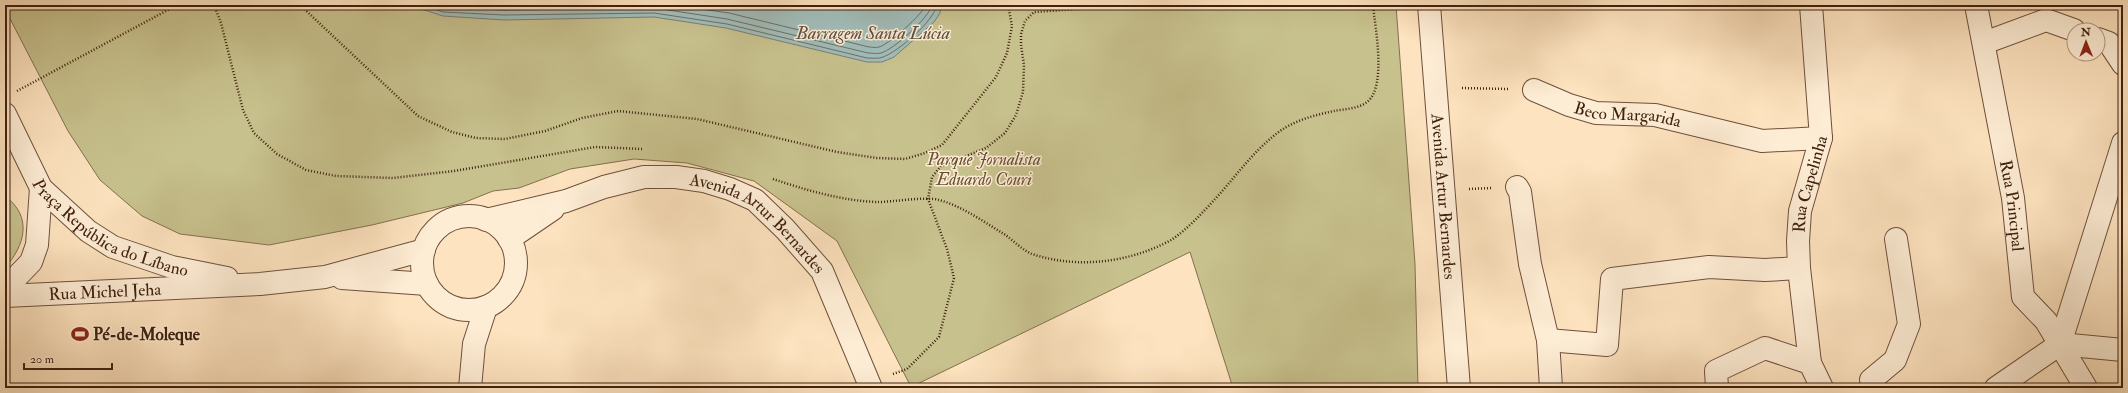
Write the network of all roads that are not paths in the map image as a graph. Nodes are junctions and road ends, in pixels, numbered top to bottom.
1 (1429, 5) edge
2 (1811, 5) edge
3 (1976, 5) edge
4 (2066, 27) edge
5 (2106, 42) edge
6 (1984, 43) junction
7 (2123, 64) edge
8 (1534, 90) road end
9 (8, 104) edge
10 (1821, 138) junction
11 (2123, 143) edge
12 (1517, 187) road end
13 (42, 188) junction
14 (566, 201) junction
15 (486, 220) junction
16 (509, 239) junction
17 (1896, 239) dead end
18 (424, 250) junction
19 (1799, 268) junction
20 (325, 277) junction
21 (260, 284) junction
22 (427, 284) junction
23 (5, 289) edge
24 (5, 296) edge
25 (486, 307) junction
26 (462, 310) junction
27 (1548, 340) junction
28 (2060, 344) junction
29 (2123, 350) edge
30 (472, 362) junction
31 (1810, 363) junction
32 (870, 385) edge
33 (1866, 385) edge
34 (470, 388) edge
35 (1459, 388) edge
36 (1551, 388) edge
37 (1717, 388) edge
38 (1822, 388) edge
39 (1996, 388) edge
40 (2086, 388) edge

1 - 35 street, Avenida Artur Bernardes
2 - 10 street, Rua Capelinha
3 - 6 street, Rua Principal
4 - 6 street
5 - 7 street
6 - 28 street, Rua Principal
8 - 10 street, Beco Margarida
9 - 13 street, Praça República do Líbano
10 - 19 street, Rua Capelinha
11 - 28 street
12 - 27 street
13 - 21 street, Praça República do Líbano
13 - 23 street
14 - 15 street, Avenida Artur Bernardes
14 - 16 street, Avenida Artur Bernardes
14 - 32 street, Avenida Artur Bernardes
15 - 16 street
15 - 18 street
16 - 25 street
17 - 33 street
18 - 20 street, Rua Michel Jeha
18 - 22 street
19 - 27 street
19 - 31 street, Rua Capelinha
20 - 21 street, Rua Michel Jeha
20 - 22 street, Rua Michel Jeha
21 - 24 street, Rua Michel Jeha
22 - 26 street
25 - 26 street
25 - 30 street
26 - 30 street
27 - 36 street
28 - 29 street
28 - 39 street
28 - 40 street, Rua Principal
30 - 34 street
31 - 37 street
31 - 38 street, Rua Capelinha

